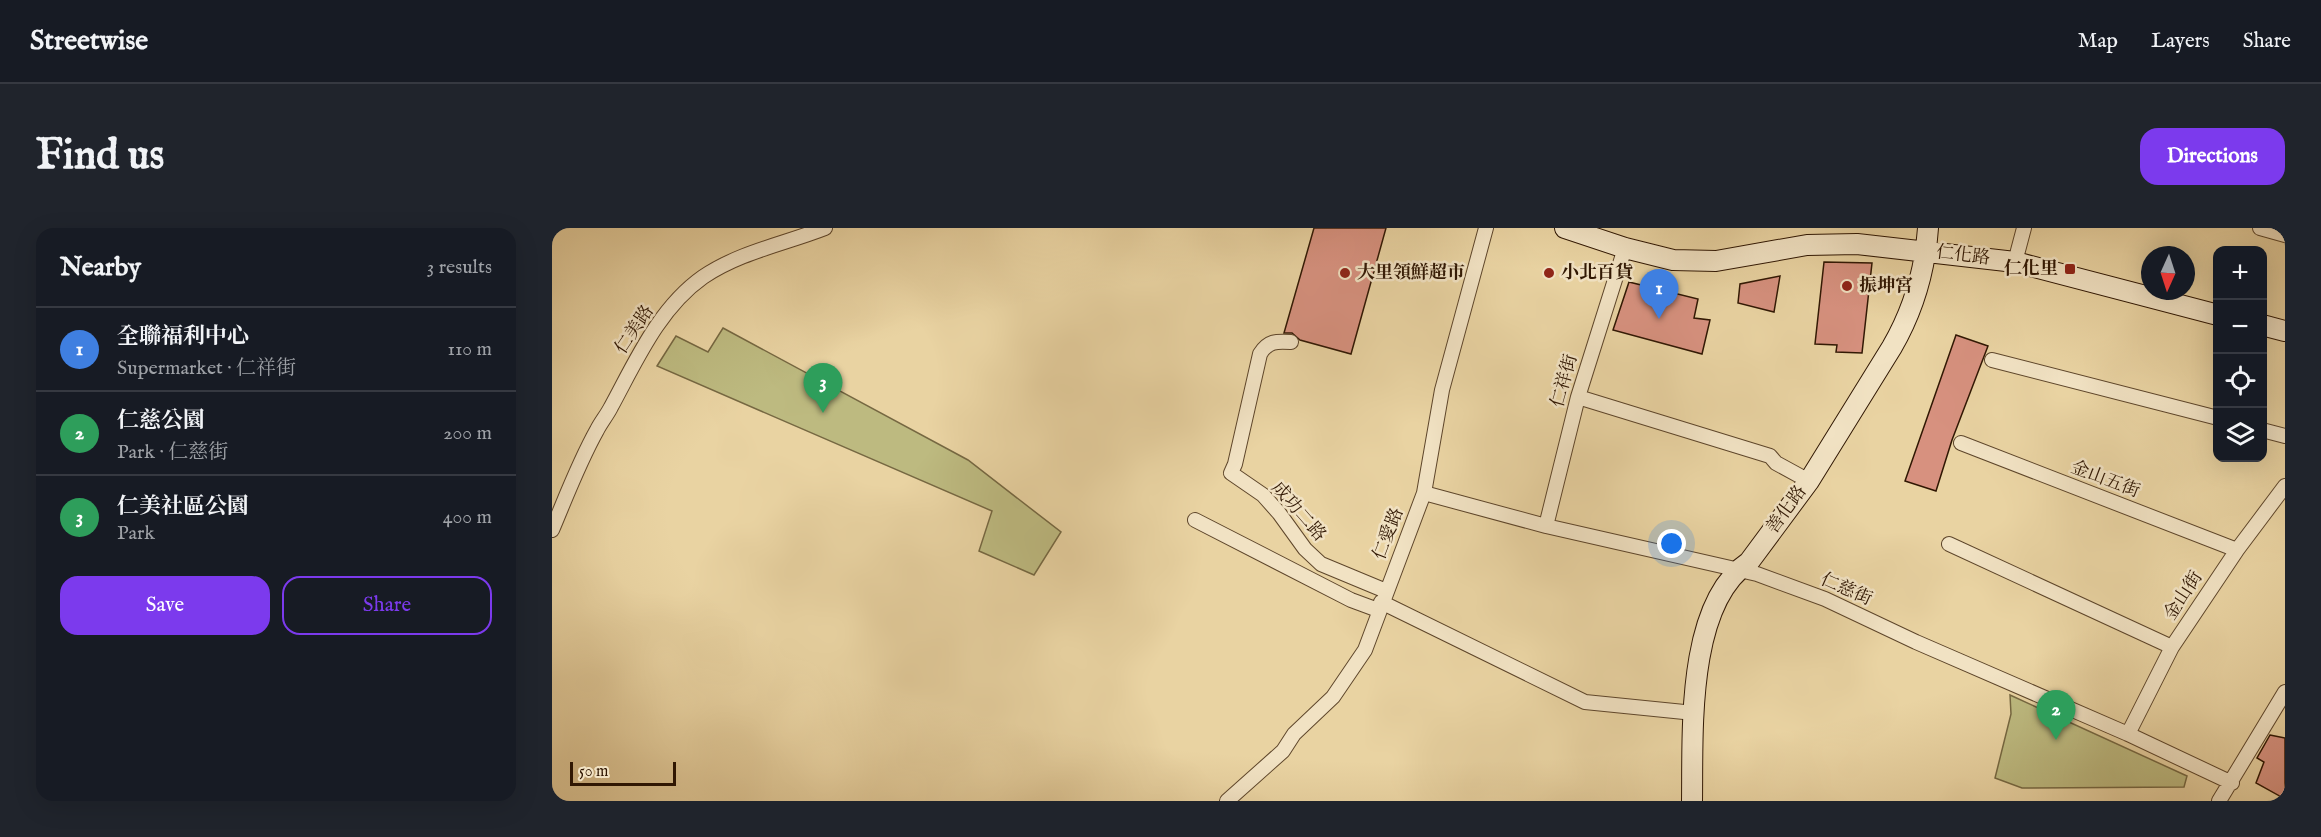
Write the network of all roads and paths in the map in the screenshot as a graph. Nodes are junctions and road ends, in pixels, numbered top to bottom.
1 (825, 228) edge
2 (1486, 228) edge
3 (1565, 228) edge
4 (1928, 228) edge
5 (2024, 228) edge
6 (2260, 228) edge
7 (2285, 235) edge
8 (1625, 248) junction
9 (1926, 252) junction
10 (2015, 262) junction
11 (2213, 314) edge
12 (2267, 327) edge
13 (2285, 331) edge
14 (1291, 342) dead end
15 (1992, 360) dead end
16 (1578, 397) junction
17 (2213, 417) edge
18 (2267, 431) edge
19 (2285, 436) edge
20 (1960, 443) dead end
21 (1809, 481) junction
22 (2285, 486) edge
23 (1424, 493) junction
24 (1196, 520) dead end
25 (1546, 526) junction
26 (552, 530) edge
27 (1949, 544) dead end
28 (2237, 549) junction
29 (1738, 569) junction
30 (1382, 601) junction
31 (2172, 647) junction
32 (2285, 692) edge
33 (1694, 713) junction
34 (2128, 734) junction
35 (2232, 783) junction
36 (1227, 801) edge
37 (1692, 801) edge
38 (2219, 801) edge

1 - 26 street, 仁美路
2 - 23 street, 仁愛路
3 - 8 main road, 仁化路
4 - 9 main road, 善化路
5 - 10 street
6 - 7 street
8 - 9 main road, 仁化路
8 - 16 street, 仁祥街
9 - 10 main road, 仁化路
9 - 21 main road, 善化路
10 - 11 main road, 仁化路
12 - 13 main road
14 - 30 street, 成功二路
15 - 17 street
16 - 21 street
16 - 25 street, 仁祥街
18 - 19 street
20 - 28 street, 金山五街
21 - 29 main road, 善化路
22 - 28 street, 金山街
23 - 25 street, 仁慈街
23 - 30 street, 仁愛路
24 - 30 street, 成功二路
25 - 29 street, 仁慈街
27 - 31 street
28 - 31 street, 金山街
29 - 33 main road, 善化路
29 - 34 street, 仁慈街
30 - 33 street, 成功二路
30 - 36 street, 仁愛路
31 - 34 street, 金山街
32 - 35 street
33 - 37 main road, 善化路
34 - 35 street, 仁慈街
35 - 38 street

